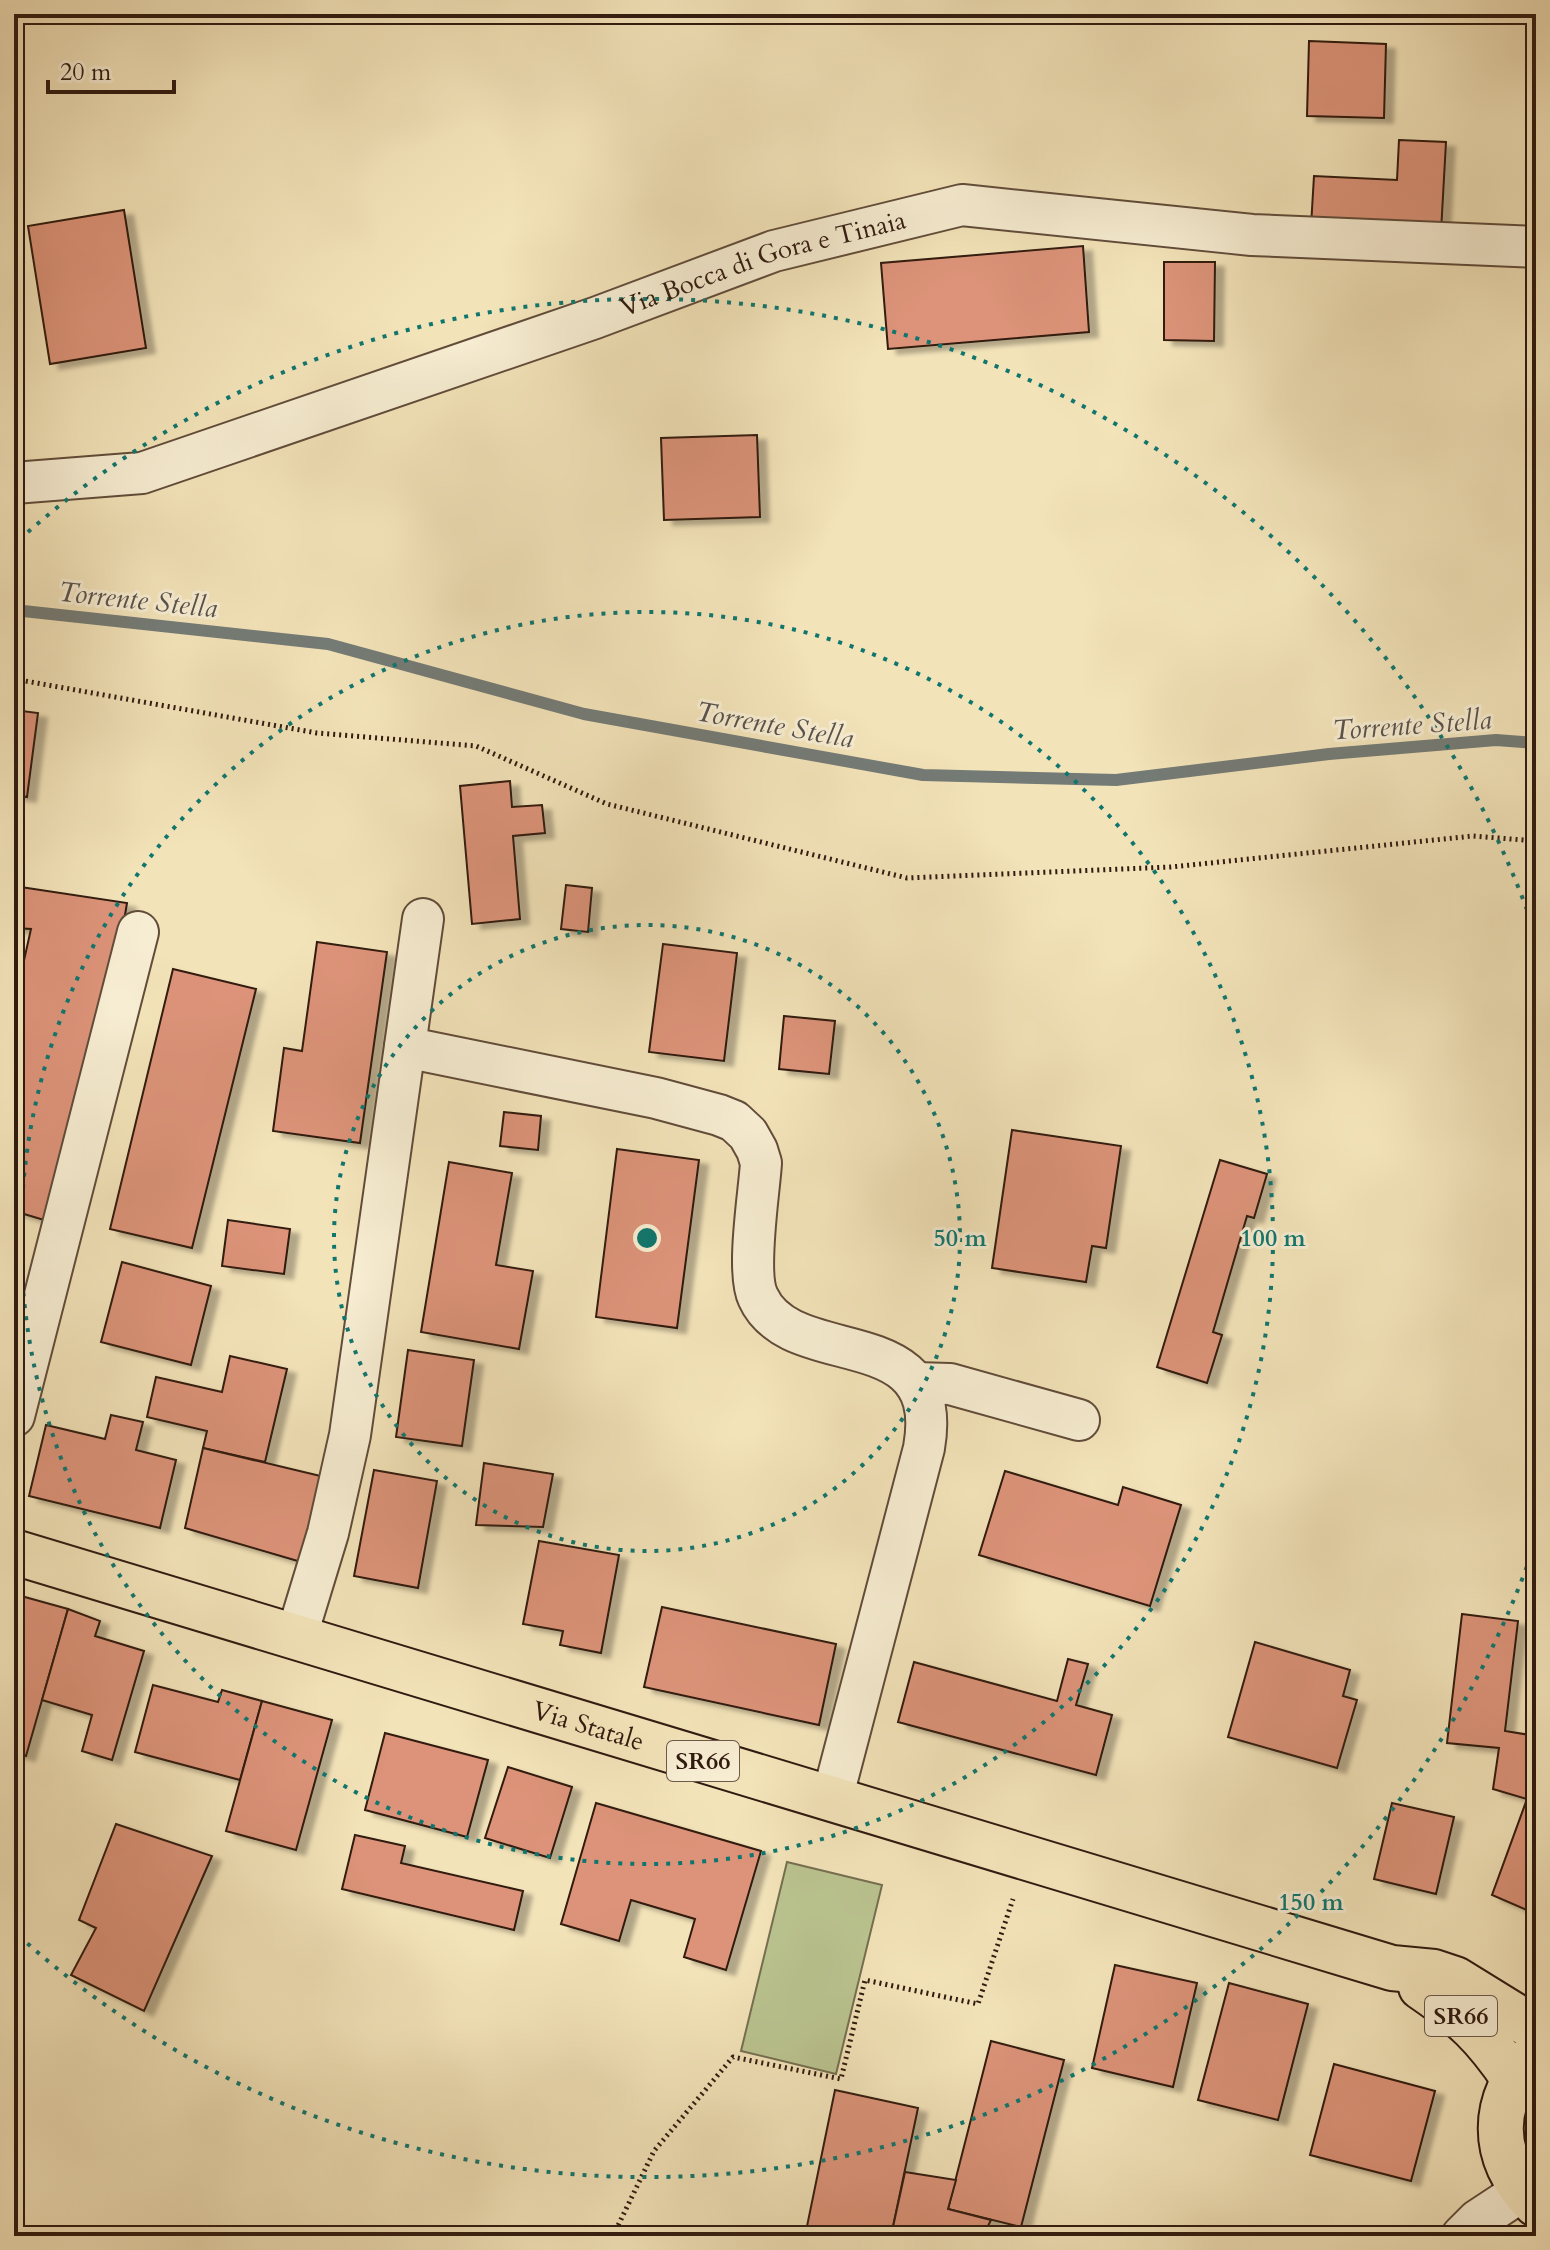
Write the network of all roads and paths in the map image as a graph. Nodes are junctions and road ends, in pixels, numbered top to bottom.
1 (1536, 247) edge
2 (14, 483) edge
3 (14, 679) edge
4 (1536, 841) edge
5 (423, 919) dead end
6 (138, 932) dead end
7 (405, 1047) junction
8 (915, 1383) junction
9 (14, 1416) edge
10 (1079, 1420) dead end
11 (14, 1552) edge
12 (296, 1638) junction
13 (832, 1799) junction
14 (1027, 1858) junction
15 (1392, 1968) junction
16 (1536, 2029) edge
17 (1525, 2066) edge
18 (1529, 2197) edge
19 (613, 2236) edge
20 (1462, 2236) edge

1 - 2 street, Via Bocca di Gora e Tinaia
3 - 4 path
5 - 7 street
6 - 9 street
7 - 8 street
7 - 12 street
8 - 10 street
8 - 13 street
11 - 12 main road, Via Statale / SR66
12 - 13 main road, Via Statale / SR66
13 - 14 main road, Via Statale / SR66
14 - 15 main road, Via Statale / SR66
14 - 19 path
15 - 16 main road, Via Statale / SR66
15 - 17 main road, Via Statale / SR66
17 - 18 main road, SR66
18 - 20 street

